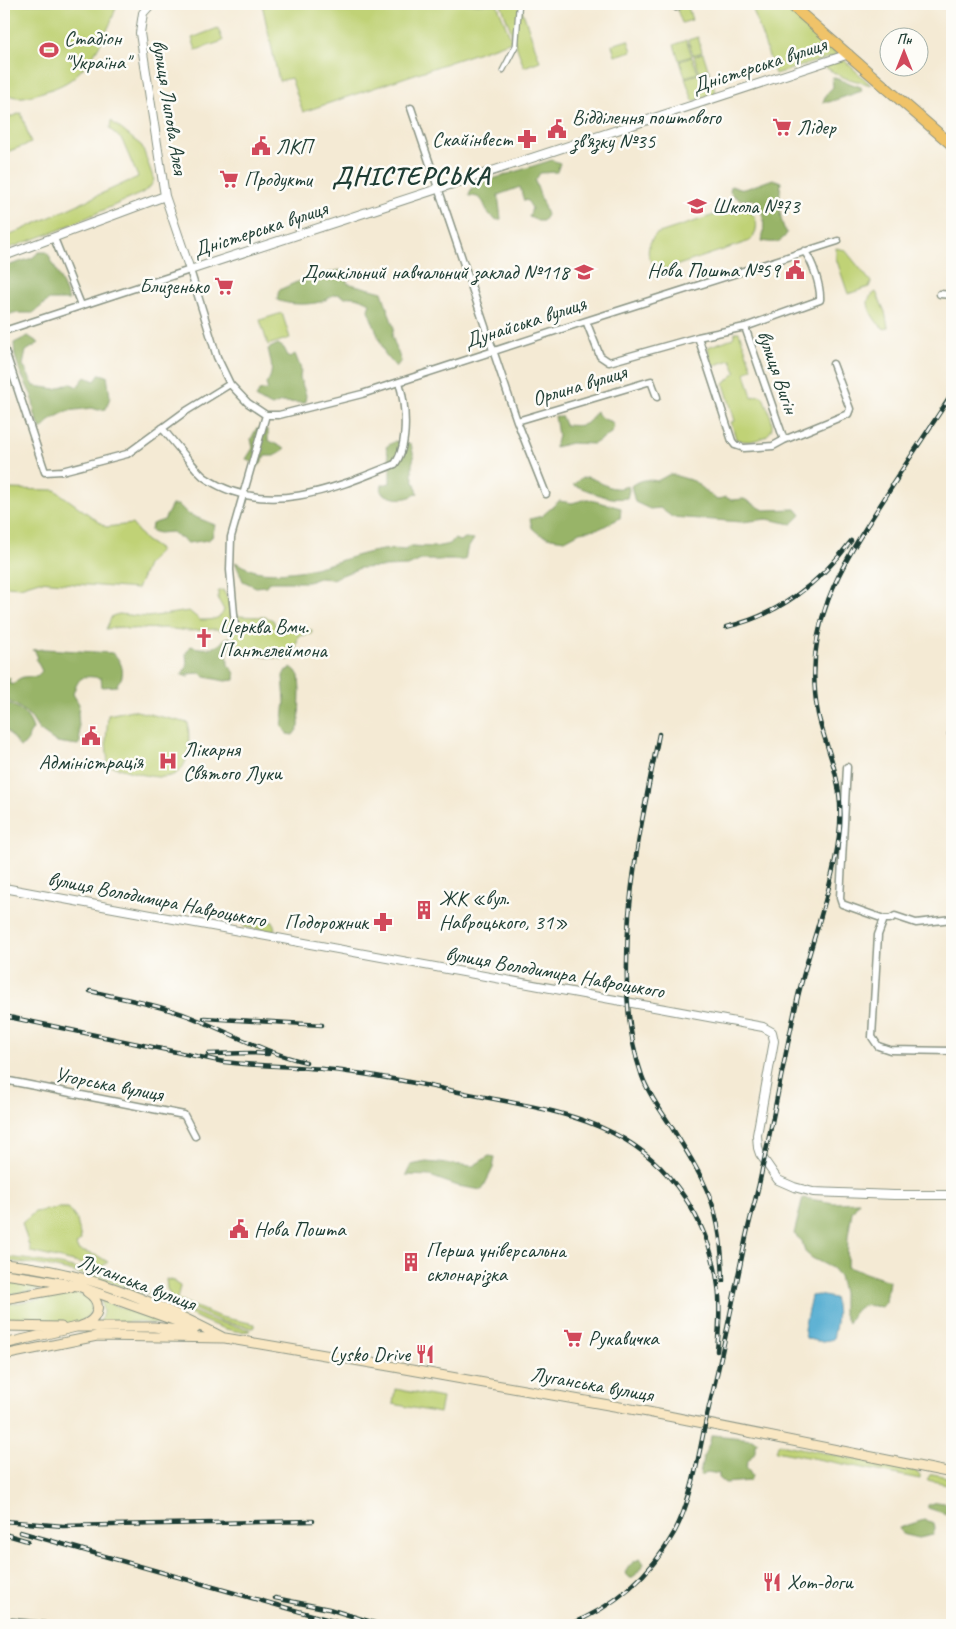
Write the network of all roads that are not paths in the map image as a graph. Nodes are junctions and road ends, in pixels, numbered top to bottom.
1 (151, 4) edge
2 (519, 4) edge
3 (674, 4) edge
4 (682, 4) edge
5 (790, 4) edge
6 (849, 54) junction
7 (503, 70) dead end
8 (410, 108) dead end
9 (952, 145) edge
10 (439, 189) junction
11 (165, 196) junction
12 (54, 238) junction
13 (838, 241) dead end
14 (804, 251) junction
15 (4, 256) edge
16 (190, 270) junction
17 (940, 294) dead end
18 (952, 295) edge
19 (81, 305) junction
20 (586, 321) junction
21 (745, 327) junction
22 (4, 332) edge
23 (698, 337) junction
24 (4, 348) edge
25 (493, 351) junction
26 (833, 364) dead end
27 (399, 382) junction
28 (230, 384) junction
29 (657, 398) dead end
30 (266, 415) junction
31 (517, 421) junction
32 (162, 428) junction
33 (784, 440) junction
34 (546, 494) dead end
35 (242, 495) junction
36 (235, 625) dead end
37 (847, 767) dead end
38 (4, 888) edge
39 (884, 919) junction
40 (952, 919) edge
41 (952, 1051) edge
42 (4, 1080) edge
43 (195, 1136) dead end
44 (952, 1195) edge
45 (4, 1264) edge
46 (4, 1274) edge
47 (78, 1286) junction
48 (4, 1299) edge
49 (4, 1326) edge
50 (76, 1327) junction
51 (225, 1338) junction
52 (4, 1344) edge
53 (4, 1355) edge
54 (952, 1473) edge
55 (4, 1621) edge
56 (44, 1625) edge

1 - 11 street, вулиця Липова Алея
2 - 7 street
3 - 4 street
5 - 6 main road
6 - 9 main road
6 - 10 street, Дністерська вулиця
8 - 10 street
10 - 16 street, Дністерська вулиця
10 - 25 street
11 - 12 street, вулиця Липова Алея
11 - 16 street
12 - 15 street, вулиця Липова Алея
12 - 19 street
13 - 14 street, Дунайська вулиця
14 - 20 street, Дунайська вулиця
14 - 21 street, вулиця Вигін
16 - 19 street, Дністерська вулиця
16 - 28 street
17 - 18 street
19 - 22 street, Дністерська вулиця
20 - 23 street
20 - 25 street, Дунайська вулиця
21 - 23 street
21 - 33 street, вулиця Вигін
23 - 33 street
24 - 32 street
25 - 27 street, Дунайська вулиця
25 - 31 street
26 - 33 street
27 - 30 street, Дунайська вулиця
27 - 35 street
28 - 30 street
28 - 32 street
29 - 31 street, Орлина вулиця
30 - 35 street
31 - 34 street
32 - 35 street
35 - 36 street
37 - 39 street
38 - 44 street, вулиця Володимира Навроцького
39 - 40 street
39 - 41 street
42 - 43 street, Угорська вулиця
45 - 51 main road, Луганська вулиця
46 - 47 main road
47 - 48 main road
47 - 50 main road
47 - 51 main road
49 - 50 main road
50 - 51 main road
50 - 52 main road
51 - 53 main road, Луганська вулиця
51 - 54 main road, Луганська вулиця
55 - 56 street

